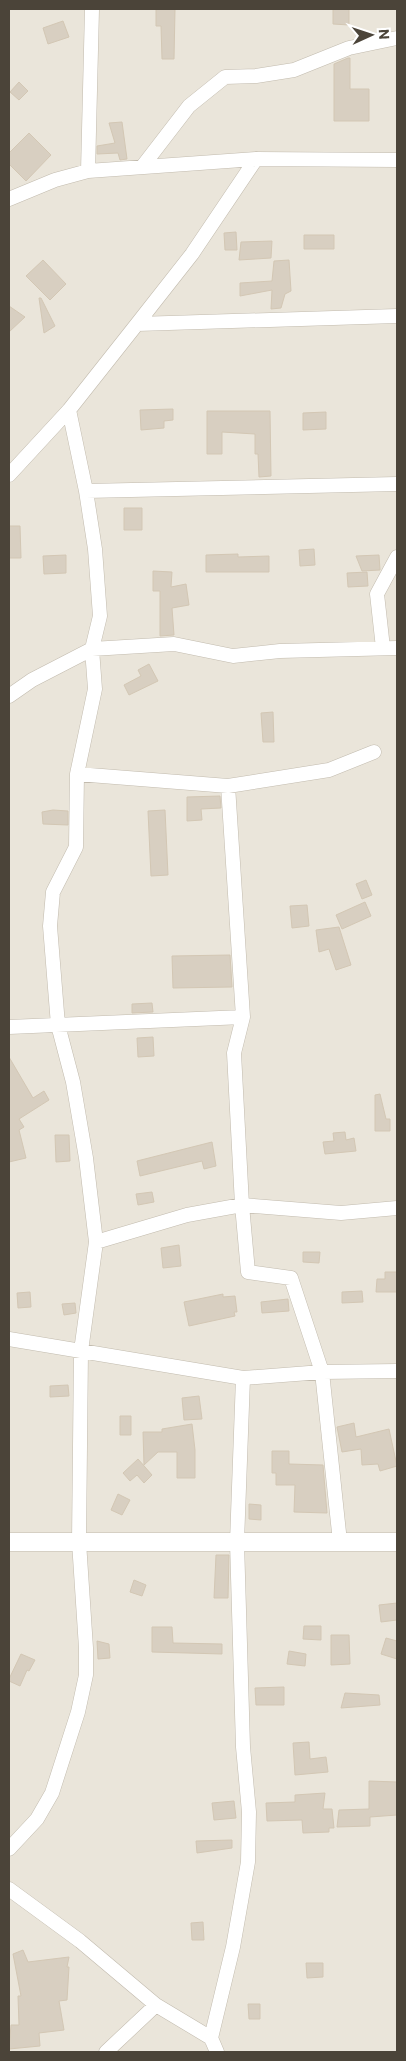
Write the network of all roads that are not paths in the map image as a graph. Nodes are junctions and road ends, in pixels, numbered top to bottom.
1 (92, 9) edge
2 (397, 38) edge
3 (256, 159) junction
4 (397, 160) edge
5 (142, 167) junction
6 (88, 171) junction
7 (9, 199) edge
8 (397, 316) edge
9 (137, 324) junction
10 (69, 410) junction
11 (9, 475) edge
12 (397, 484) edge
13 (86, 491) junction
14 (397, 557) edge
15 (383, 648) junction
16 (397, 648) edge
17 (92, 649) junction
18 (9, 696) edge
19 (374, 752) dead end
20 (78, 774) junction
21 (228, 786) junction
22 (243, 1016) junction
23 (58, 1025) junction
24 (9, 1026) edge
25 (242, 1205) junction
26 (397, 1208) edge
27 (96, 1242) junction
28 (9, 1339) edge
29 (81, 1351) junction
30 (397, 1371) edge
31 (322, 1372) junction
32 (242, 1378) junction
33 (9, 1542) edge
34 (79, 1542) junction
35 (237, 1542) junction
36 (340, 1542) junction
37 (397, 1542) edge
38 (9, 1848) edge
39 (9, 1889) edge
40 (156, 2005) junction
41 (211, 2038) junction
42 (106, 2052) edge
43 (217, 2052) edge

1 - 6 street
2 - 5 street
3 - 4 street
3 - 5 street
3 - 9 street
5 - 6 street
6 - 7 street
8 - 9 street
9 - 10 street
10 - 11 street
10 - 13 street
12 - 13 street
13 - 17 street
14 - 15 street
15 - 16 street
15 - 17 street
17 - 18 street
17 - 20 street
19 - 21 street
20 - 21 street
20 - 23 street
21 - 22 street
22 - 23 street
22 - 25 street
23 - 24 street
23 - 27 street
25 - 26 street
25 - 27 street
25 - 31 street
27 - 29 street
28 - 29 street
29 - 32 street
29 - 34 street
30 - 31 street
31 - 32 street
31 - 36 street
32 - 35 street
33 - 34 street
34 - 35 street
34 - 38 street
35 - 36 street
35 - 41 street
36 - 37 street
39 - 40 street
40 - 41 street
40 - 42 street
41 - 43 street

